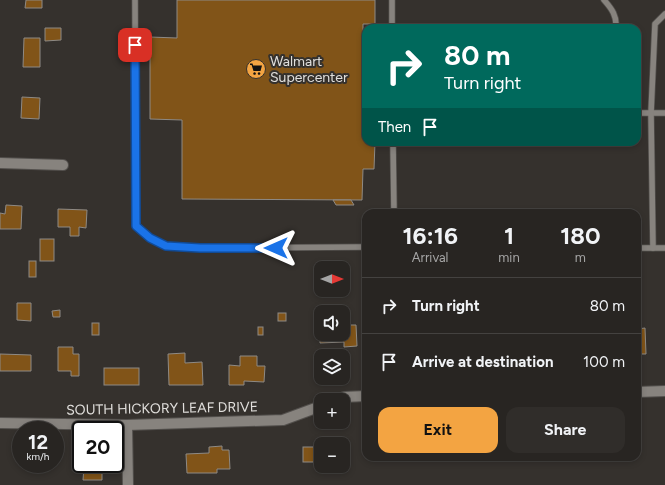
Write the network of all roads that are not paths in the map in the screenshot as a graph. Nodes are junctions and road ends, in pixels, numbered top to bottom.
1 (135, 0) edge
2 (392, 0) edge
3 (604, 0) edge
4 (665, 14) edge
5 (392, 24) edge
6 (617, 24) edge
7 (641, 113) edge
8 (665, 113) edge
9 (651, 114) junction
10 (393, 146) edge
11 (0, 163) edge
12 (63, 165) dead end
13 (394, 209) edge
14 (362, 247) edge
15 (641, 248) edge
16 (653, 248) junction
17 (665, 248) edge
18 (665, 391) edge
19 (641, 392) edge
20 (362, 396) edge
21 (350, 397) edge
22 (314, 409) edge
23 (0, 423) edge
24 (127, 425) junction
25 (128, 485) edge

1 - 14 lane
2 - 5 lane
3 - 6 lane
4 - 9 lane
7 - 9 lane
8 - 9 lane
9 - 16 lane
10 - 13 lane
11 - 12 street
15 - 16 lane
16 - 17 lane
18 - 19 street
20 - 21 street
22 - 24 street, SOUTH HICKORY LEAF DRIVE
23 - 24 street, SOUTH HICKORY LEAF DRIVE
24 - 25 street

